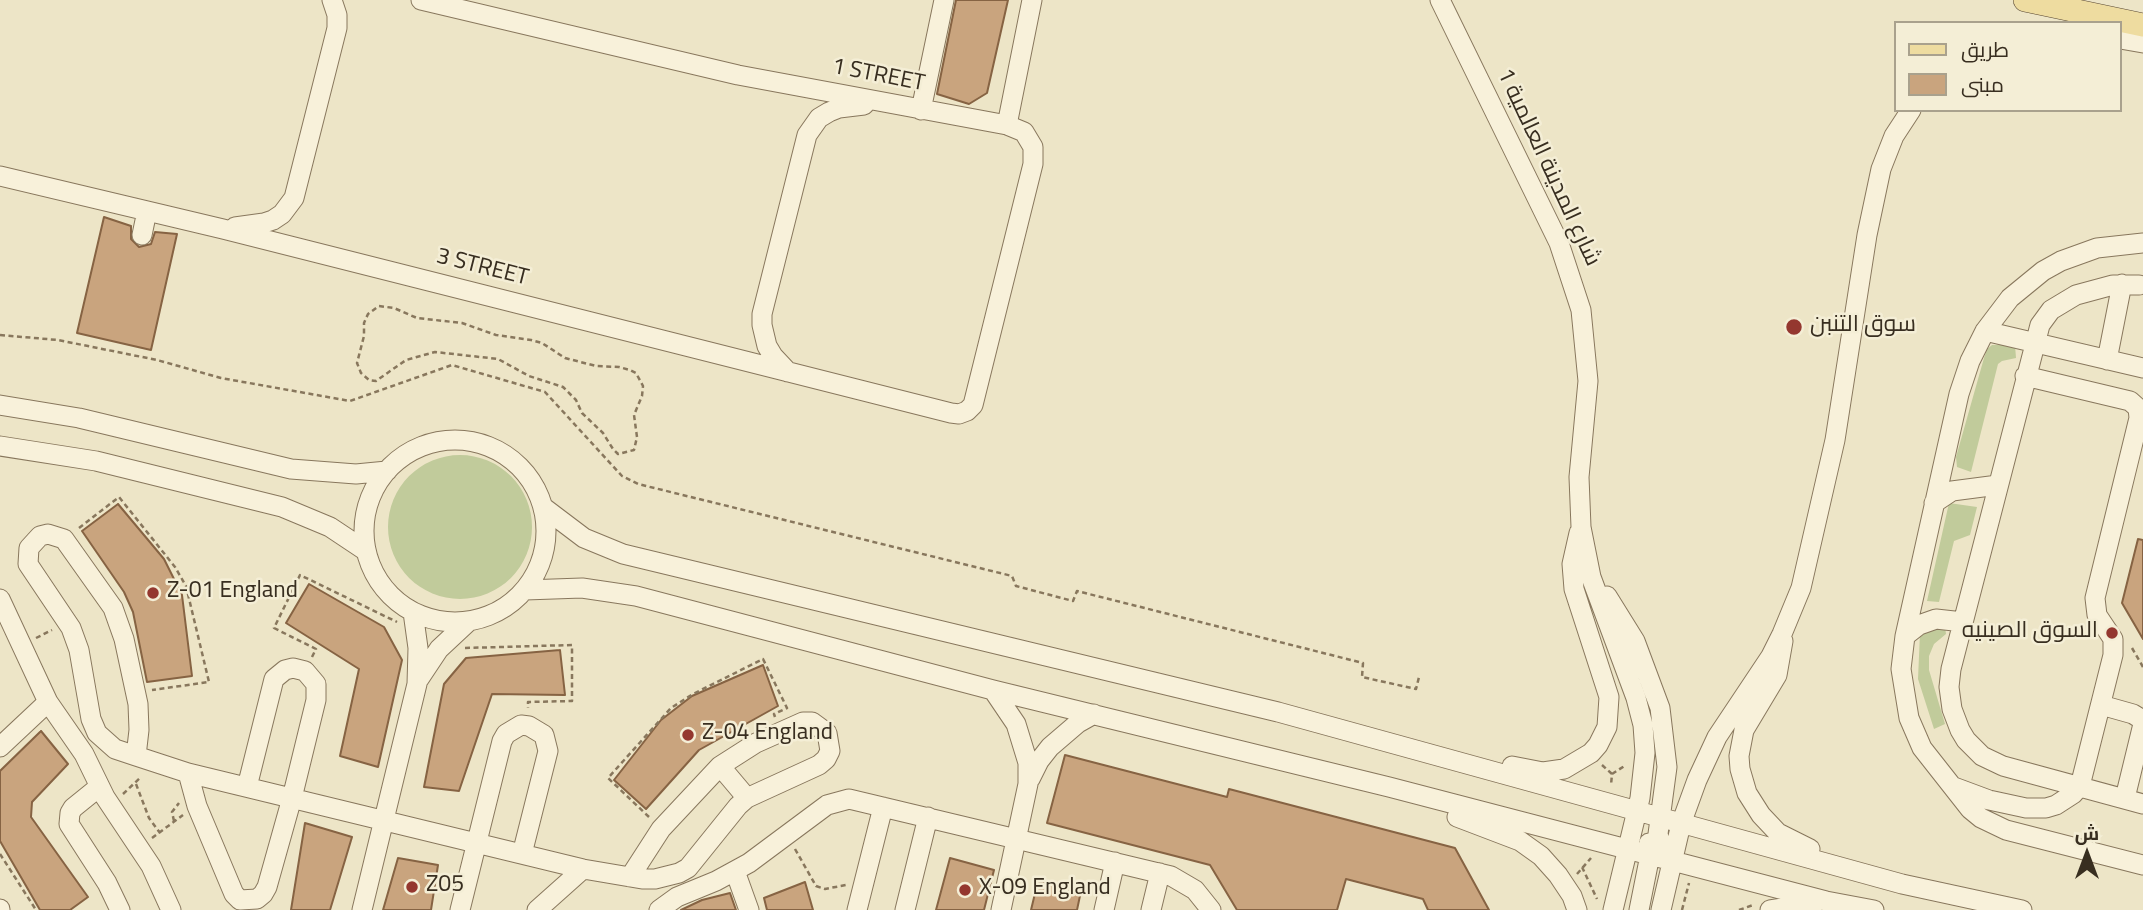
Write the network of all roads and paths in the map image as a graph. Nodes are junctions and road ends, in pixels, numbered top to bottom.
1 (332, 0) edge
2 (421, 0) edge
3 (944, 0) edge
4 (1032, 0) edge
5 (1440, 0) edge
6 (2025, 0) edge
7 (2143, 25) edge
8 (2122, 39) edge
9 (2143, 43) edge
10 (883, 103) junction
11 (921, 110) junction
12 (1911, 112) edge
13 (1007, 125) junction
14 (0, 176) edge
15 (147, 211) junction
16 (223, 229) junction
17 (142, 235) dead end
18 (2143, 243) edge
19 (1985, 331) junction
20 (0, 335) edge
21 (508, 337) joint
22 (2034, 342) junction
23 (2107, 360) junction
24 (2143, 368) edge
25 (788, 372) junction
26 (2025, 376) junction
27 (0, 404) edge
28 (951, 413) joint
29 (0, 446) edge
30 (387, 471) junction
31 (1998, 485) junction
32 (1934, 503) junction
33 (543, 507) junction
34 (1581, 527) junction
35 (64, 539) junction
36 (366, 551) junction
37 (1591, 577) junction
38 (525, 590) junction
39 (0, 599) edge
40 (414, 621) junction
41 (469, 621) junction
42 (1963, 622) junction
43 (68, 623) junction
44 (1782, 634) junction
45 (1905, 636) junction
46 (2130, 644) dead end
47 (21, 645) junction
48 (439, 649) junction
49 (2143, 667) edge
50 (305, 671) junction
51 (1419, 677) dead end
52 (417, 684) junction
53 (993, 691) junction
54 (135, 692) junction
55 (47, 702) junction
56 (2101, 705) junction
57 (1094, 714) junction
58 (529, 726) junction
59 (782, 730) junction
60 (0, 747) edge
61 (1421, 754) junction
62 (133, 764) junction
63 (1602, 765) dead end
64 (1626, 765) dead end
65 (720, 766) junction
66 (188, 773) junction
67 (1612, 774) junction
68 (136, 784) junction
69 (1028, 784) junction
70 (2080, 786) junction
71 (247, 787) junction
72 (1389, 787) junction
73 (1953, 787) junction
74 (104, 795) junction
75 (1609, 796) dead end
76 (292, 798) junction
77 (747, 799) junction
78 (2134, 801) edge
79 (189, 802) junction
80 (883, 807) junction
81 (1637, 813) junction
82 (928, 817) junction
83 (1659, 818) junction
84 (385, 820) junction
85 (174, 821) junction
86 (1681, 824) junction
87 (661, 829) junction
88 (160, 833) junction
89 (787, 835) junction
90 (1016, 838) junction
91 (476, 842) junction
92 (139, 847) junction
93 (1627, 849) junction
94 (1596, 853) dead end
95 (0, 854) edge
96 (522, 854) junction
97 (1650, 855) junction
98 (1672, 861) junction
99 (1115, 862) junction
100 (2143, 865) edge
101 (1583, 867) junction
102 (583, 869) junction
103 (735, 871) junction
104 (1160, 873) junction
105 (630, 877) junction
106 (1571, 880) dead end
107 (1689, 880) dead end
108 (863, 881) junction
109 (1902, 884) junction
110 (1826, 901) junction
111 (1605, 905) edge
112 (36, 910) edge
113 (120, 910) edge
114 (171, 910) edge
115 (362, 910) edge
116 (460, 910) edge
117 (537, 910) edge
118 (659, 910) edge
119 (749, 910) edge
120 (857, 910) edge
121 (905, 910) edge
122 (1001, 910) edge
123 (1104, 910) edge
124 (1152, 910) edge
125 (1211, 910) edge
126 (1577, 910) edge
127 (1639, 910) edge
128 (1661, 910) edge
129 (1682, 910) edge
130 (1770, 910) edge
131 (1874, 910) edge
132 (2022, 910) edge

1 - 16 street
2 - 10 street, 1 STREET
3 - 11 street
4 - 13 street
5 - 34 street, شارع المدينة العالمية 1
6 - 7 main road
8 - 9 street
10 - 11 street, 1 STREET
10 - 25 street
11 - 13 street, 1 STREET
12 - 44 street
13 - 28 street, 1 STREET
14 - 15 street, 3 STREET
15 - 16 street, 3 STREET
15 - 17 street
16 - 25 street, 3 STREET
18 - 19 street
19 - 22 street
19 - 32 street
20 - 51 path
21 - 21 path
22 - 23 street
22 - 23 street
22 - 26 street
23 - 24 street
25 - 28 street, 3 STREET
26 - 31 street
26 - 56 street
27 - 30 street
29 - 36 street
30 - 33 street
30 - 36 street
31 - 32 street
31 - 42 street
32 - 45 street
33 - 38 street
33 - 61 street
34 - 37 street, شارع المدينة العالمية 1
34 - 61 street
35 - 43 street
35 - 54 street
35 - 54 path
36 - 40 street
37 - 81 street, شارع المدينة العالمية 1
37 - 83 street
38 - 41 street
38 - 53 street
39 - 47 street
40 - 41 street
40 - 50 path
40 - 52 street
41 - 48 street
42 - 45 street
42 - 70 street
43 - 47 path
43 - 62 street
44 - 86 street
44 - 109 street
45 - 73 street
46 - 49 path
47 - 55 street
48 - 52 street
48 - 58 path
50 - 71 street
50 - 76 street
52 - 84 street
53 - 57 street
53 - 69 street
54 - 62 street
55 - 60 street
55 - 74 street
56 - 70 street
56 - 78 street
57 - 69 street
57 - 72 street
58 - 91 street
58 - 96 street
59 - 65 street
59 - 77 street
59 - 87 path
61 - 81 street
62 - 66 street
62 - 68 path
63 - 67 path
64 - 67 path
65 - 77 street
65 - 87 street
66 - 71 street
66 - 79 street
67 - 75 path
68 - 74 path
68 - 88 path
69 - 90 street
70 - 73 street
70 - 78 street
71 - 76 street
72 - 93 street
72 - 126 street
73 - 100 street
74 - 92 street
74 - 113 street
76 - 79 street
76 - 84 street
77 - 105 street
79 - 85 path
79 - 85 path
80 - 82 street
80 - 89 street
80 - 108 street
81 - 83 street
81 - 93 street, شارع المدينة العالمية 1
81 - 97 street
82 - 90 street
82 - 121 street
83 - 86 street
83 - 98 street
84 - 91 street
84 - 115 street
85 - 88 path
86 - 98 street
86 - 109 street
87 - 105 street
88 - 92 path
89 - 103 street
89 - 108 path
90 - 99 street
90 - 122 street
91 - 96 street
91 - 116 street
92 - 114 street
93 - 97 street
93 - 111 street
94 - 101 path
95 - 112 path
96 - 102 street
97 - 98 street
97 - 127 street
98 - 110 street
98 - 128 street
99 - 104 street
99 - 123 street
101 - 106 path
101 - 111 path
102 - 105 street
102 - 117 street
103 - 118 street
103 - 119 street
104 - 124 street
104 - 125 street
107 - 129 path
108 - 120 street
109 - 132 street
110 - 130 street
110 - 131 street

